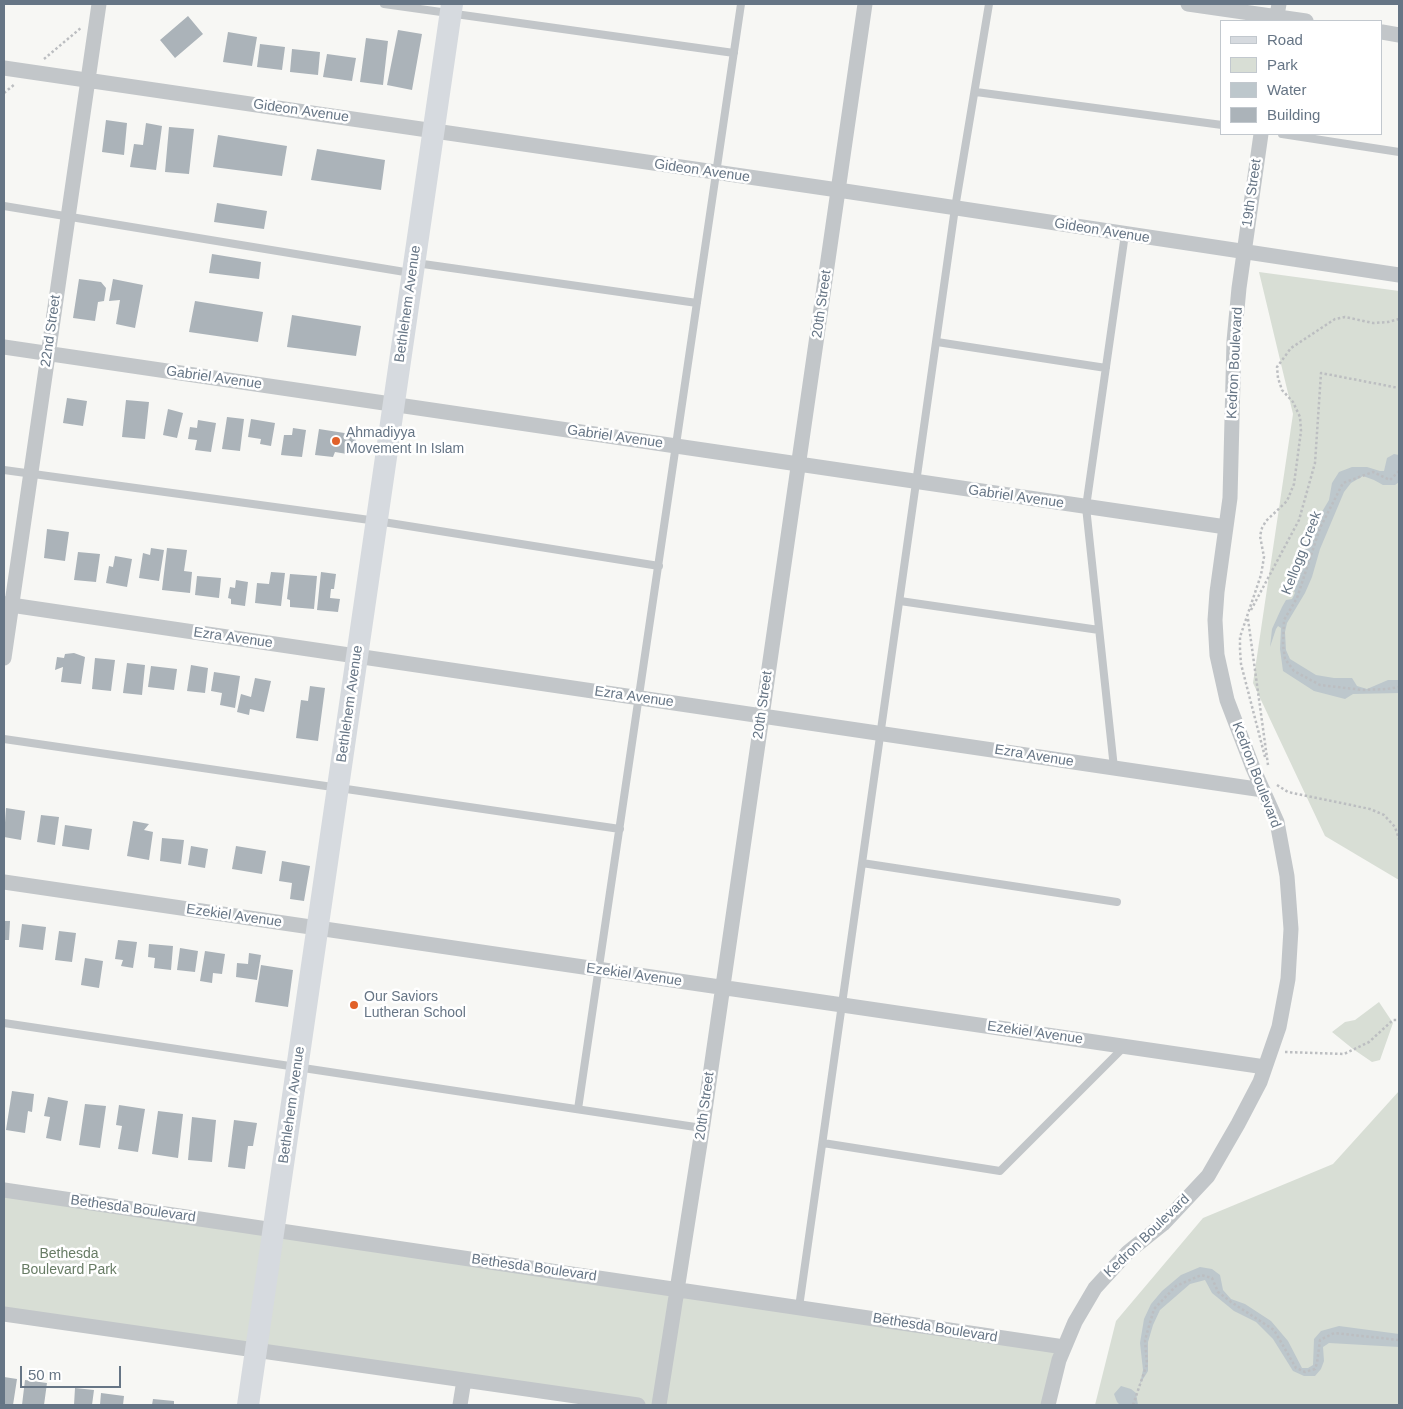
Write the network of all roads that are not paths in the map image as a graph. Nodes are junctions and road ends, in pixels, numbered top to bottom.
1 (384, 4) edge
2 (741, 4) edge
3 (865, 4) edge
4 (989, 4) edge
5 (1188, 4) edge
6 (98, 8) edge
7 (451, 9) edge
8 (1277, 14) edge
9 (1302, 20) edge
10 (1383, 32) edge
11 (1399, 35) edge
12 (734, 53) junction
13 (4, 68) edge
14 (88, 80) junction
15 (976, 92) junction
16 (1220, 125) edge
17 (433, 131) junction
18 (1260, 135) edge
19 (1288, 135) edge
20 (1399, 152) edge
21 (716, 173) junction
22 (838, 190) junction
23 (4, 206) edge
24 (955, 208) junction
25 (68, 215) junction
26 (1125, 234) junction
27 (1244, 252) junction
28 (414, 268) junction
29 (1399, 275) edge
30 (698, 303) junction
31 (936, 342) junction
32 (4, 347) edge
33 (48, 354) junction
34 (1106, 368) junction
35 (394, 404) junction
36 (676, 446) junction
37 (798, 465) junction
38 (4, 470) edge
39 (30, 474) junction
40 (917, 482) junction
41 (1086, 507) junction
42 (377, 521) junction
43 (1226, 527) junction
44 (659, 566) junction
45 (900, 601) junction
46 (8, 604) edge
47 (1099, 630) junction
48 (357, 656) junction
49 (4, 658) edge
50 (639, 698) junction
51 (762, 715) junction
52 (881, 733) junction
53 (4, 739) edge
54 (1114, 768) junction
55 (338, 788) junction
56 (1263, 790) junction
57 (620, 829) junction
58 (862, 863) junction
59 (4, 882) edge
60 (1117, 902) dead end
61 (318, 928) junction
62 (599, 969) junction
63 (722, 988) junction
64 (842, 1005) junction
65 (4, 1023) edge
66 (1125, 1046) junction
67 (297, 1067) junction
68 (1265, 1067) junction
69 (578, 1109) junction
70 (702, 1128) junction
71 (823, 1143) junction
72 (4, 1190) edge
73 (274, 1230) junction
74 (677, 1289) junction
75 (799, 1307) junction
76 (4, 1314) edge
77 (1064, 1347) junction
78 (256, 1350) junction
79 (464, 1380) junction
80 (248, 1405) edge
81 (460, 1405) edge
82 (638, 1405) edge
83 (659, 1405) edge
84 (1048, 1405) edge

1 - 7 lane
2 - 12 lane
3 - 22 street, 20th Street
4 - 15 lane
5 - 8 street
6 - 14 street, 22nd Street
7 - 12 lane
7 - 17 main road, Bethlehem Avenue
8 - 9 street
10 - 11 street
12 - 21 lane
13 - 14 street, Gideon Avenue
14 - 17 street, Gideon Avenue
14 - 25 street, 22nd Street
15 - 16 lane
15 - 24 lane
17 - 21 street, Gideon Avenue
17 - 28 main road, Bethlehem Avenue
18 - 27 street, 19th Street
19 - 20 lane
21 - 22 street, Gideon Avenue
21 - 30 lane
22 - 24 street, Gideon Avenue
22 - 37 street, 20th Street
23 - 25 lane
24 - 26 street, Gideon Avenue
24 - 31 lane
25 - 28 lane
25 - 33 street, 22nd Street
26 - 27 street, Gideon Avenue
26 - 34 lane
27 - 29 street, Gideon Avenue
27 - 43 street, Kedron Boulevard
28 - 30 lane
28 - 35 main road, Bethlehem Avenue
30 - 36 lane
31 - 34 lane
31 - 40 lane
32 - 33 street, Gabriel Avenue
33 - 35 street, Gabriel Avenue
33 - 39 street, 22nd Street
34 - 41 lane
35 - 36 street, Gabriel Avenue
35 - 42 main road, Bethlehem Avenue
36 - 37 street, Gabriel Avenue
36 - 44 lane
37 - 40 street, Gabriel Avenue
37 - 51 street, 20th Street
38 - 39 lane
39 - 42 lane
39 - 46 street, 22nd Street
40 - 41 street, Gabriel Avenue
40 - 45 lane
41 - 43 street, Gabriel Avenue
41 - 47 lane
42 - 44 lane
42 - 48 main road, Bethlehem Avenue
43 - 56 street, Kedron Boulevard
44 - 50 lane
45 - 47 lane
45 - 52 lane
46 - 48 street, Ezra Avenue
46 - 49 street, 22nd Street
47 - 54 lane
48 - 50 street, Ezra Avenue
48 - 55 main road, Bethlehem Avenue
50 - 51 street, Ezra Avenue
50 - 57 lane
51 - 52 street, Ezra Avenue
51 - 63 street, 20th Street
52 - 54 street, Ezra Avenue
52 - 58 lane
53 - 55 lane
54 - 56 street, Ezra Avenue
55 - 57 lane
55 - 61 main road, Bethlehem Avenue
56 - 68 street, Kedron Boulevard
57 - 62 lane
58 - 60 lane
58 - 64 lane
59 - 61 street, Ezekiel Avenue
61 - 62 street, Ezekiel Avenue
61 - 67 main road, Bethlehem Avenue
62 - 63 street, Ezekiel Avenue
62 - 69 lane
63 - 64 street, Ezekiel Avenue
63 - 70 street, 20th Street
64 - 66 street, Ezekiel Avenue
64 - 71 lane
65 - 67 lane
66 - 68 street, Ezekiel Avenue
66 - 71 lane
67 - 69 lane
67 - 73 main road, Bethlehem Avenue
68 - 77 street, Kedron Boulevard
69 - 70 lane
70 - 74 street, 20th Street
71 - 75 lane
72 - 73 street, Bethesda Boulevard
73 - 74 street, Bethesda Boulevard
73 - 78 main road, Bethlehem Avenue
74 - 75 street, Bethesda Boulevard
74 - 83 street, 20th Street
75 - 77 street, Bethesda Boulevard
76 - 78 street
77 - 84 street, Kedron Boulevard
78 - 79 street
78 - 80 main road, Bethlehem Avenue
79 - 81 street
79 - 82 street

